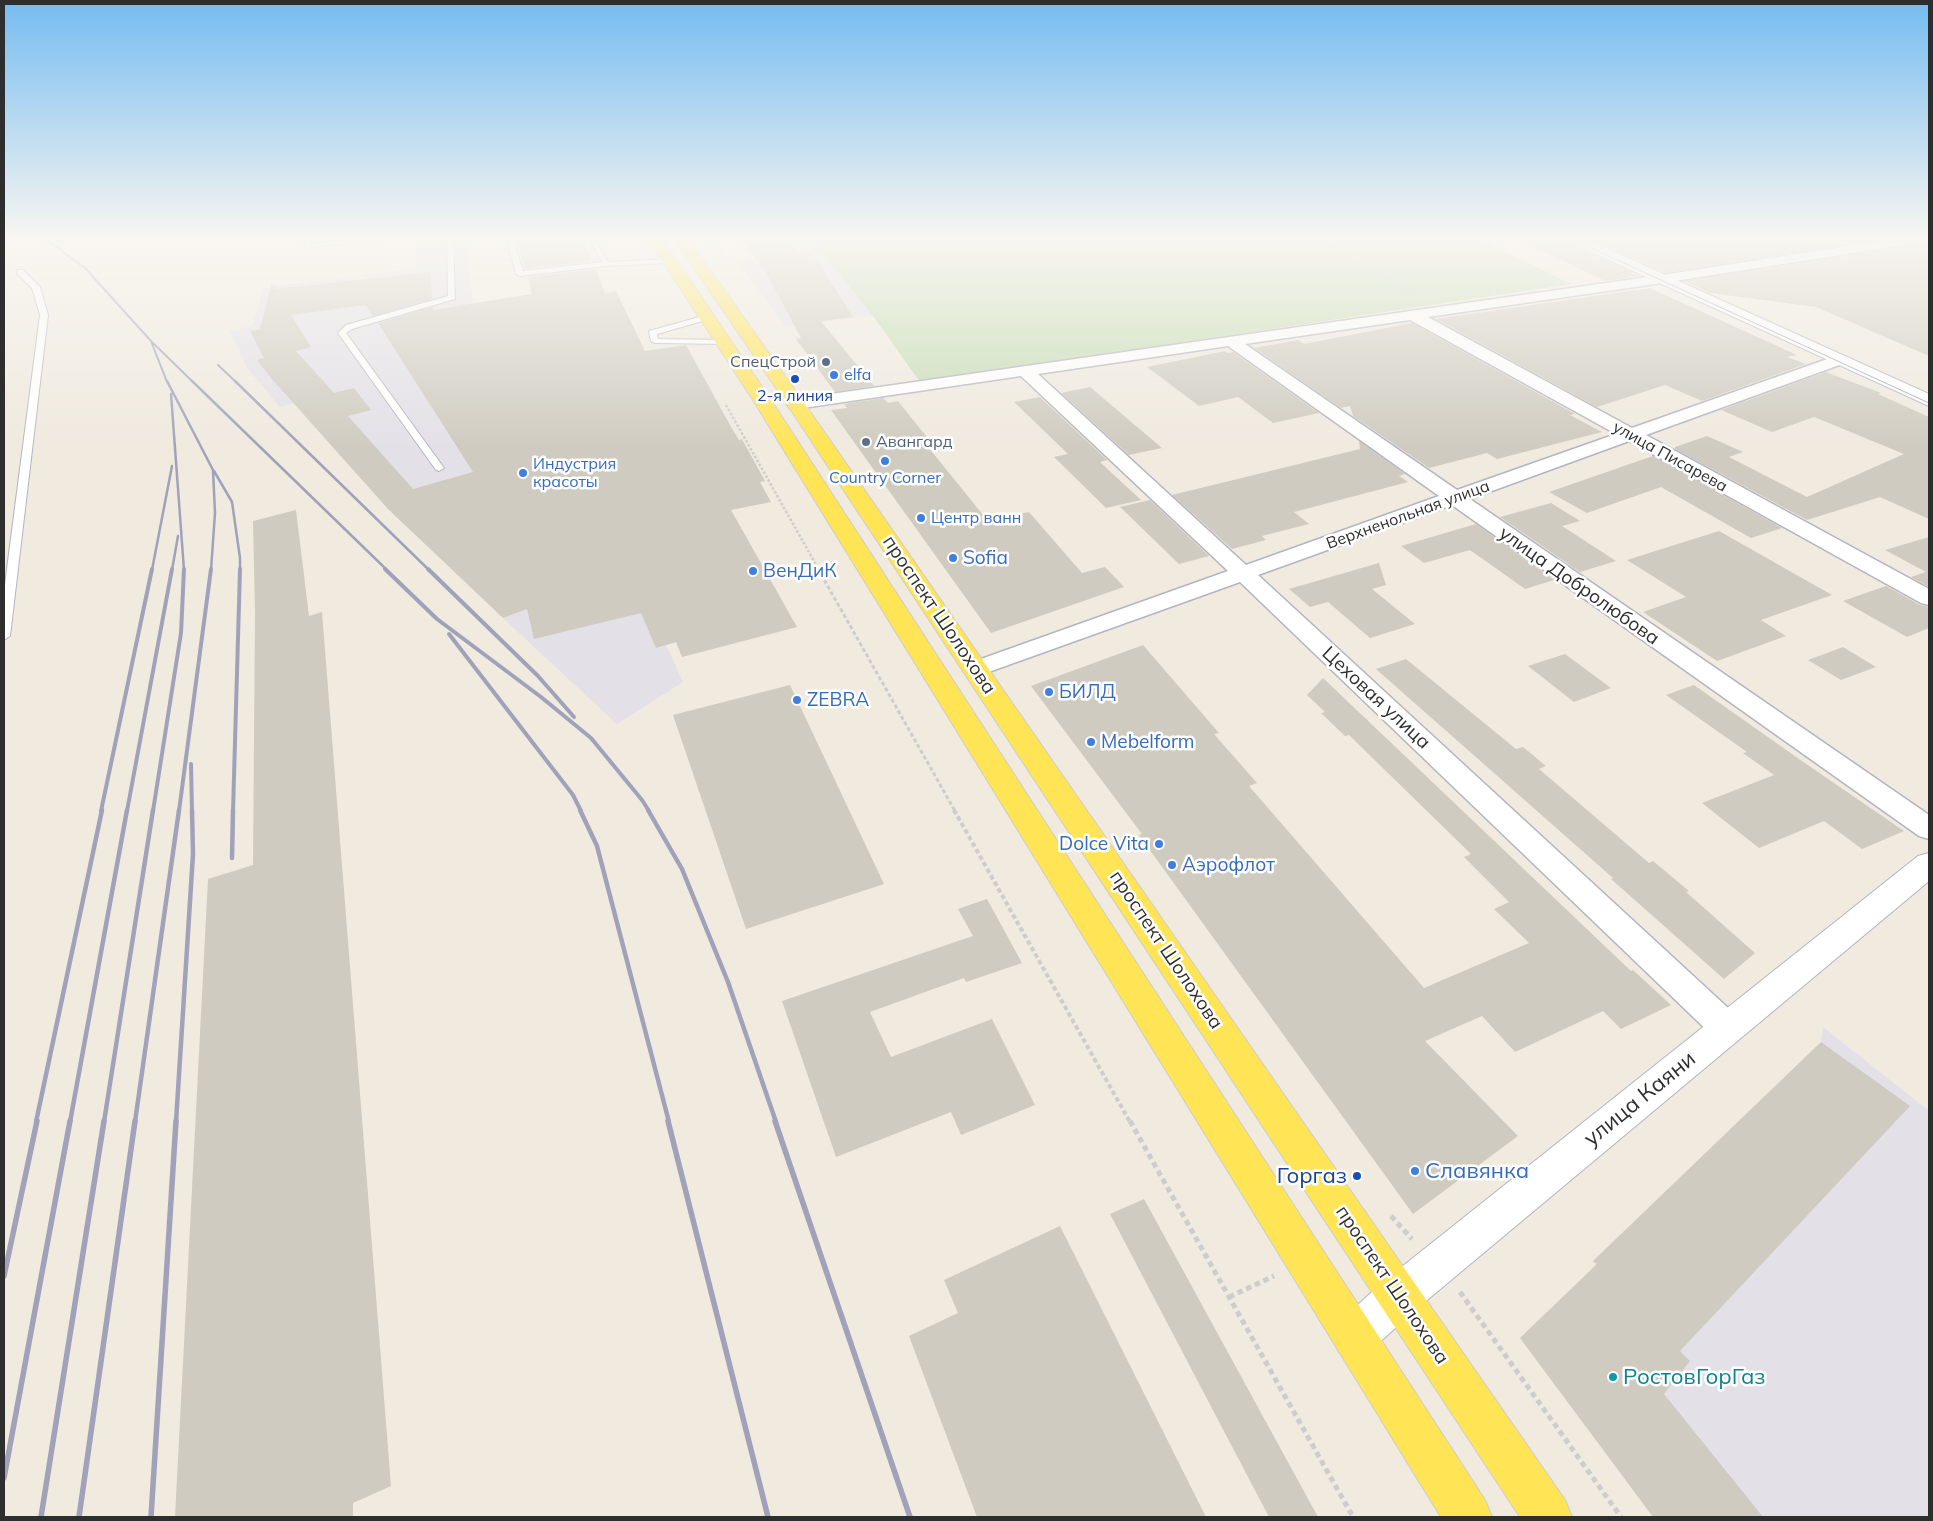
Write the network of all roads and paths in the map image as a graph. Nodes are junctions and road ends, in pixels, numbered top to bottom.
1 (42, 307) edge
2 (418, 307) edge
3 (703, 307) edge
4 (725, 307) edge
5 (1436, 307) edge
6 (1463, 307) edge
7 (1723, 307) edge
8 (1441, 310) junction
9 (1411, 314) junction
10 (707, 317) junction
11 (1229, 340) junction
12 (724, 342) junction
13 (1840, 360) junction
14 (1024, 370) junction
15 (1929, 401) edge
16 (796, 404) junction
17 (726, 405) dead end
18 (1630, 435) junction
19 (439, 468) dead end
20 (1453, 498) junction
21 (1244, 574) junction
22 (1929, 598) edge
23 (4, 636) edge
24 (975, 669) junction
25 (1929, 829) edge
26 (1929, 864) edge
27 (1727, 1028) junction
28 (1390, 1215) dead end
29 (1436, 1266) junction
30 (1399, 1296) junction
31 (1354, 1337) junction
32 (1353, 1517) edge
33 (1468, 1517) edge
34 (1548, 1517) edge
35 (1621, 1517) edge

1 - 23 lane
2 - 19 lane
3 - 10 main road, проспект Шолохова
4 - 16 main road, проспект Шолохова
5 - 8 path
6 - 8 street
7 - 13 street
8 - 9 street
9 - 11 street
9 - 18 street, улица Писарева
10 - 12 main road, проспект Шолохова
10 - 12 lane
11 - 14 street
11 - 20 street, улица Добролюбова
12 - 31 main road, проспект Шолохова
13 - 15 street
13 - 18 street, Верхненольная улица
14 - 16 street
14 - 21 street, Цеховая улица
16 - 24 main road, проспект Шолохова
17 - 32 path
18 - 20 street, Верхненольная улица
18 - 22 street, улица Писарева
20 - 21 street, Верхненольная улица
20 - 25 street, улица Добролюбова
21 - 24 street, Верхненольная улица
21 - 27 street, Цеховая улица
24 - 30 main road, проспект Шолохова
26 - 27 street, улица Каяни
27 - 29 street, улица Каяни
28 - 29 path
29 - 30 street, улица Каяни
29 - 35 path
30 - 31 street, улица Каяни
30 - 34 main road, проспект Шолохова
31 - 33 main road, проспект Шолохова

